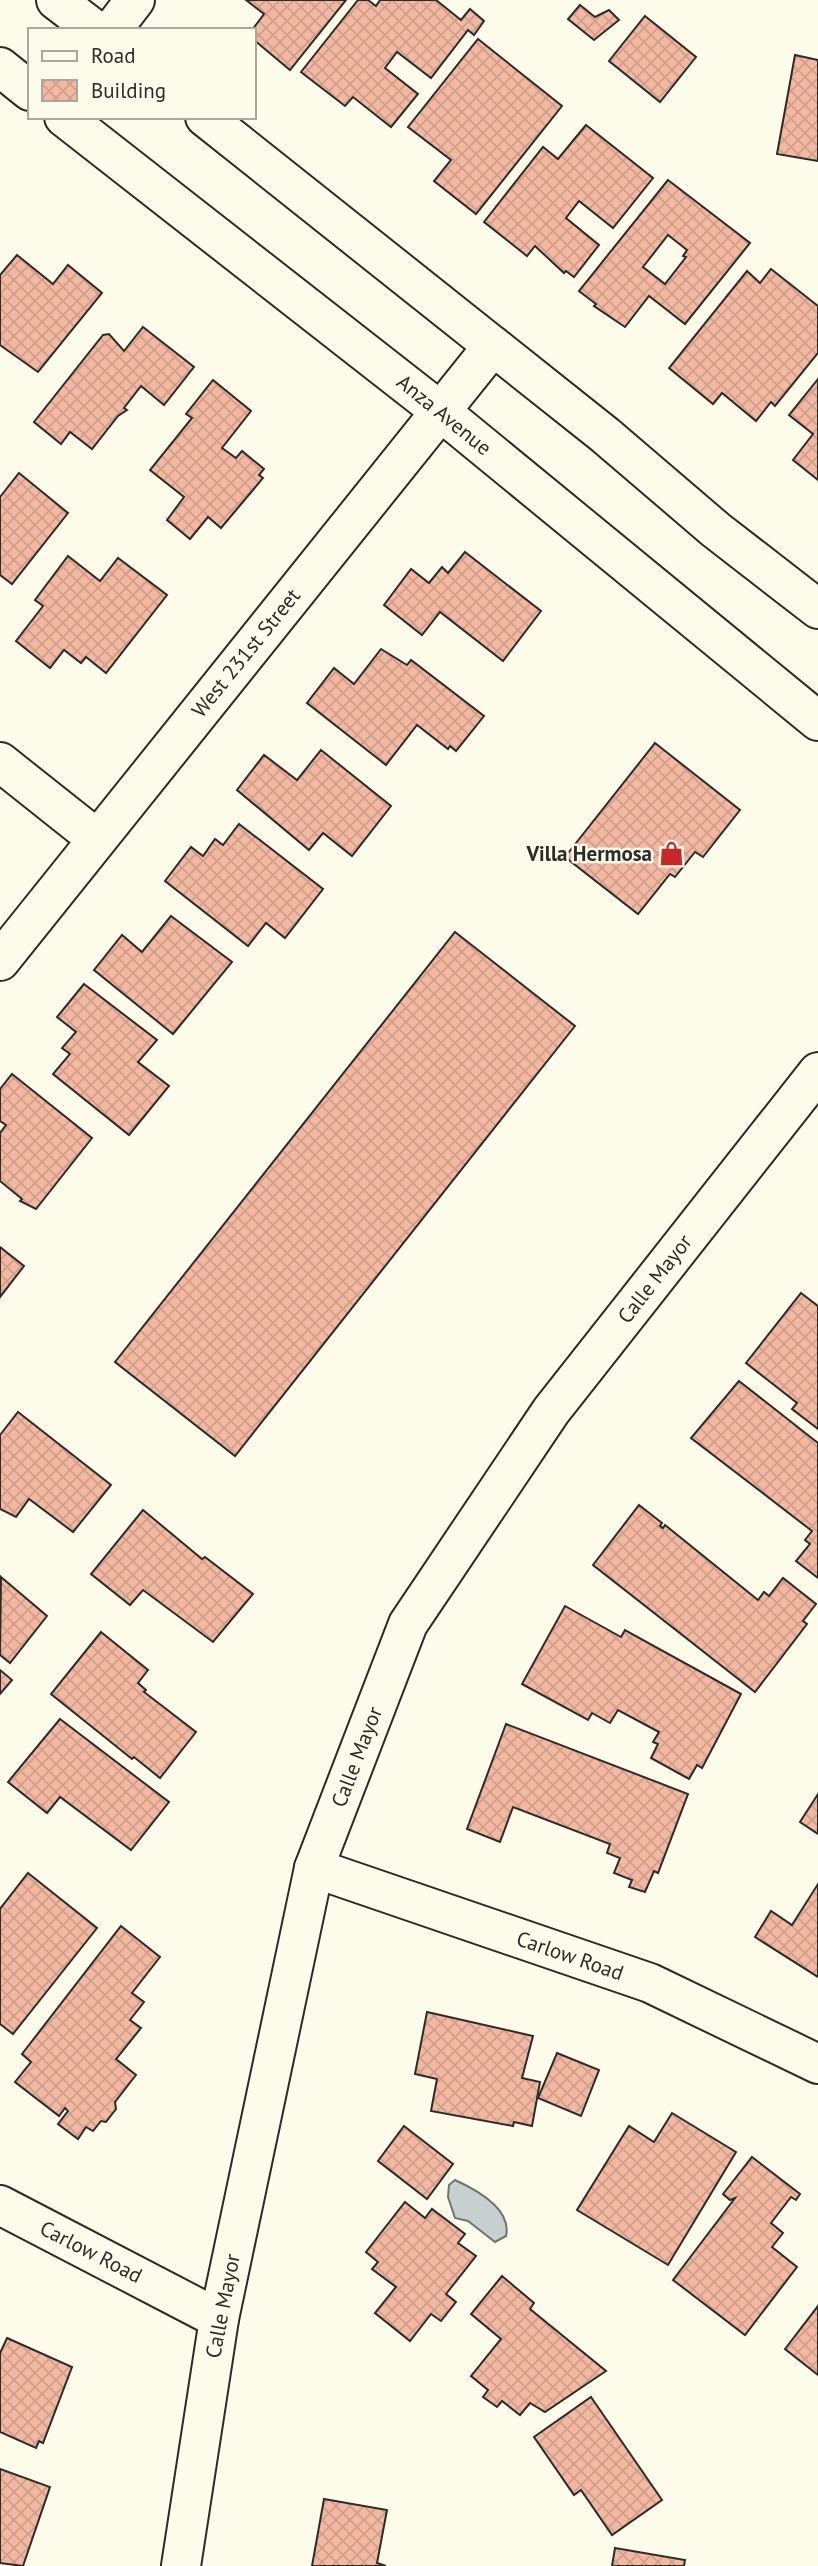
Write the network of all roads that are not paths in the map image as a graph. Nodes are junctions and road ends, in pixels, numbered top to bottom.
1 (56, 0) edge
2 (135, 0) edge
3 (92, 28) edge
4 (114, 28) edge
5 (0, 67) edge
6 (28, 89) edge
7 (67, 119) edge
8 (208, 119) edge
9 (493, 345) junction
10 (440, 411) junction
11 (818, 609) edge
12 (818, 721) edge
13 (0, 762) edge
14 (97, 839) junction
15 (0, 961) edge
16 (818, 1072) edge
17 (314, 1868) junction
18 (818, 2064) edge
19 (0, 2205) edge
20 (219, 2319) junction
21 (181, 2566) edge

1 - 3 street
2 - 4 street
5 - 6 street
7 - 10 street, Anza Avenue
8 - 9 street
9 - 10 street, West 231st Street
9 - 11 street
10 - 12 street, Anza Avenue
10 - 14 street, West 231st Street
13 - 14 street
14 - 15 street, West 231st Street
16 - 17 street, Calle Mayor
17 - 18 street, Carlow Road
17 - 20 street, Calle Mayor
19 - 20 street, Carlow Road
20 - 21 street, Calle Mayor

